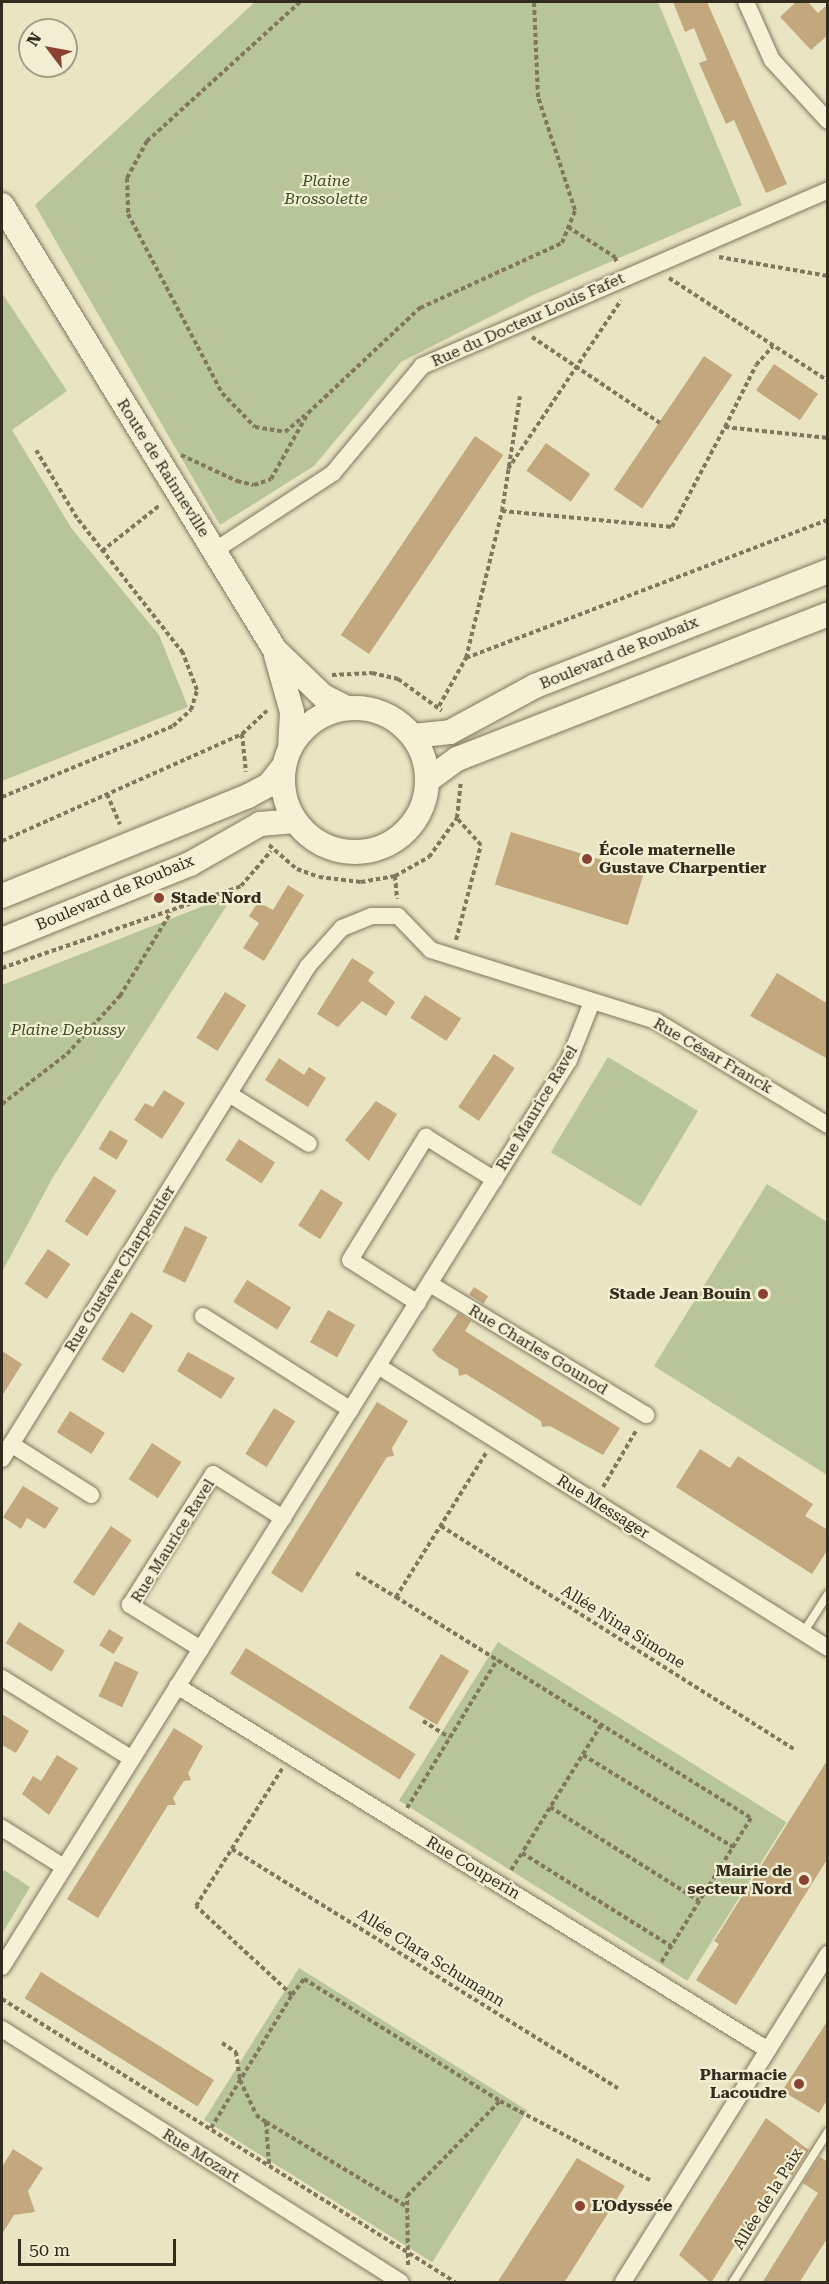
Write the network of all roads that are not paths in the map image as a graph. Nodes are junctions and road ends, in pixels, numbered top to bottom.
1 (752, 4) edge
2 (828, 121) edge
3 (828, 190) edge
4 (2, 205) edge
5 (214, 551) junction
6 (828, 571) edge
7 (828, 614) edge
8 (275, 650) junction
9 (347, 708) junction
10 (413, 736) junction
11 (287, 757) junction
12 (428, 780) junction
13 (295, 821) junction
14 (2, 896) edge
15 (2, 940) edge
16 (592, 1002) junction
17 (229, 1094) junction
18 (828, 1125) edge
19 (309, 1144) dead end
20 (495, 1180) junction
21 (430, 1284) junction
22 (418, 1303) junction
23 (203, 1316) dead end
24 (378, 1366) junction
25 (351, 1410) junction
26 (646, 1415) road end
27 (11, 1444) junction
28 (2, 1459) edge
29 (91, 1495) dead end
30 (283, 1518) junction
31 (828, 1594) edge
32 (803, 1633) junction
33 (828, 1648) edge
34 (201, 1649) junction
35 (2, 1678) edge
36 (177, 1686) junction
37 (132, 1759) junction
38 (2, 1828) edge
39 (64, 1867) junction
40 (828, 1954) edge
41 (2, 1967) edge
42 (2, 2029) edge
43 (768, 2050) junction
44 (828, 2132) edge
45 (404, 2277) edge
46 (623, 2283) edge
47 (733, 2283) edge

1 - 2 street
3 - 5 street, Rue du Docteur Louis Fafet
4 - 5 main road, Route de Rainneville
5 - 8 main road, Route de Rainneville
6 - 10 main road, Boulevard de Roubaix
7 - 12 main road
8 - 9 main road, Route de Rainneville
8 - 11 main road
9 - 10 main road
9 - 11 main road
10 - 12 main road
11 - 13 main road
11 - 14 main road
12 - 13 main road
13 - 15 main road, Boulevard de Roubaix
16 - 17 street, Rue Gustave Charpentier
16 - 18 street, Rue César Franck
16 - 20 street, Rue Maurice Ravel
17 - 19 street
17 - 27 street, Rue Gustave Charpentier
20 - 21 street, Rue Maurice Ravel
20 - 22 street, Rue Maurice Ravel
21 - 22 street, Rue Maurice Ravel
21 - 26 street, Rue Charles Gounod
22 - 24 street, Rue Maurice Ravel
23 - 25 street
24 - 25 street, Rue Maurice Ravel
24 - 32 street, Rue Messager
25 - 30 street, Rue Maurice Ravel
27 - 28 street, Rue Gustave Charpentier
27 - 29 street
30 - 34 street, Rue Maurice Ravel
30 - 34 street, Rue Maurice Ravel
31 - 32 lane
32 - 33 street, Rue Messager
34 - 36 street, Rue Maurice Ravel
35 - 37 street
36 - 37 street, Rue Maurice Ravel
36 - 43 street, Rue Couperin
37 - 39 street, Rue Maurice Ravel
38 - 39 street
39 - 41 street, Rue Maurice Ravel
40 - 43 street
42 - 45 street, Rue Mozart
43 - 46 street
44 - 47 lane, Allée de la Paix

